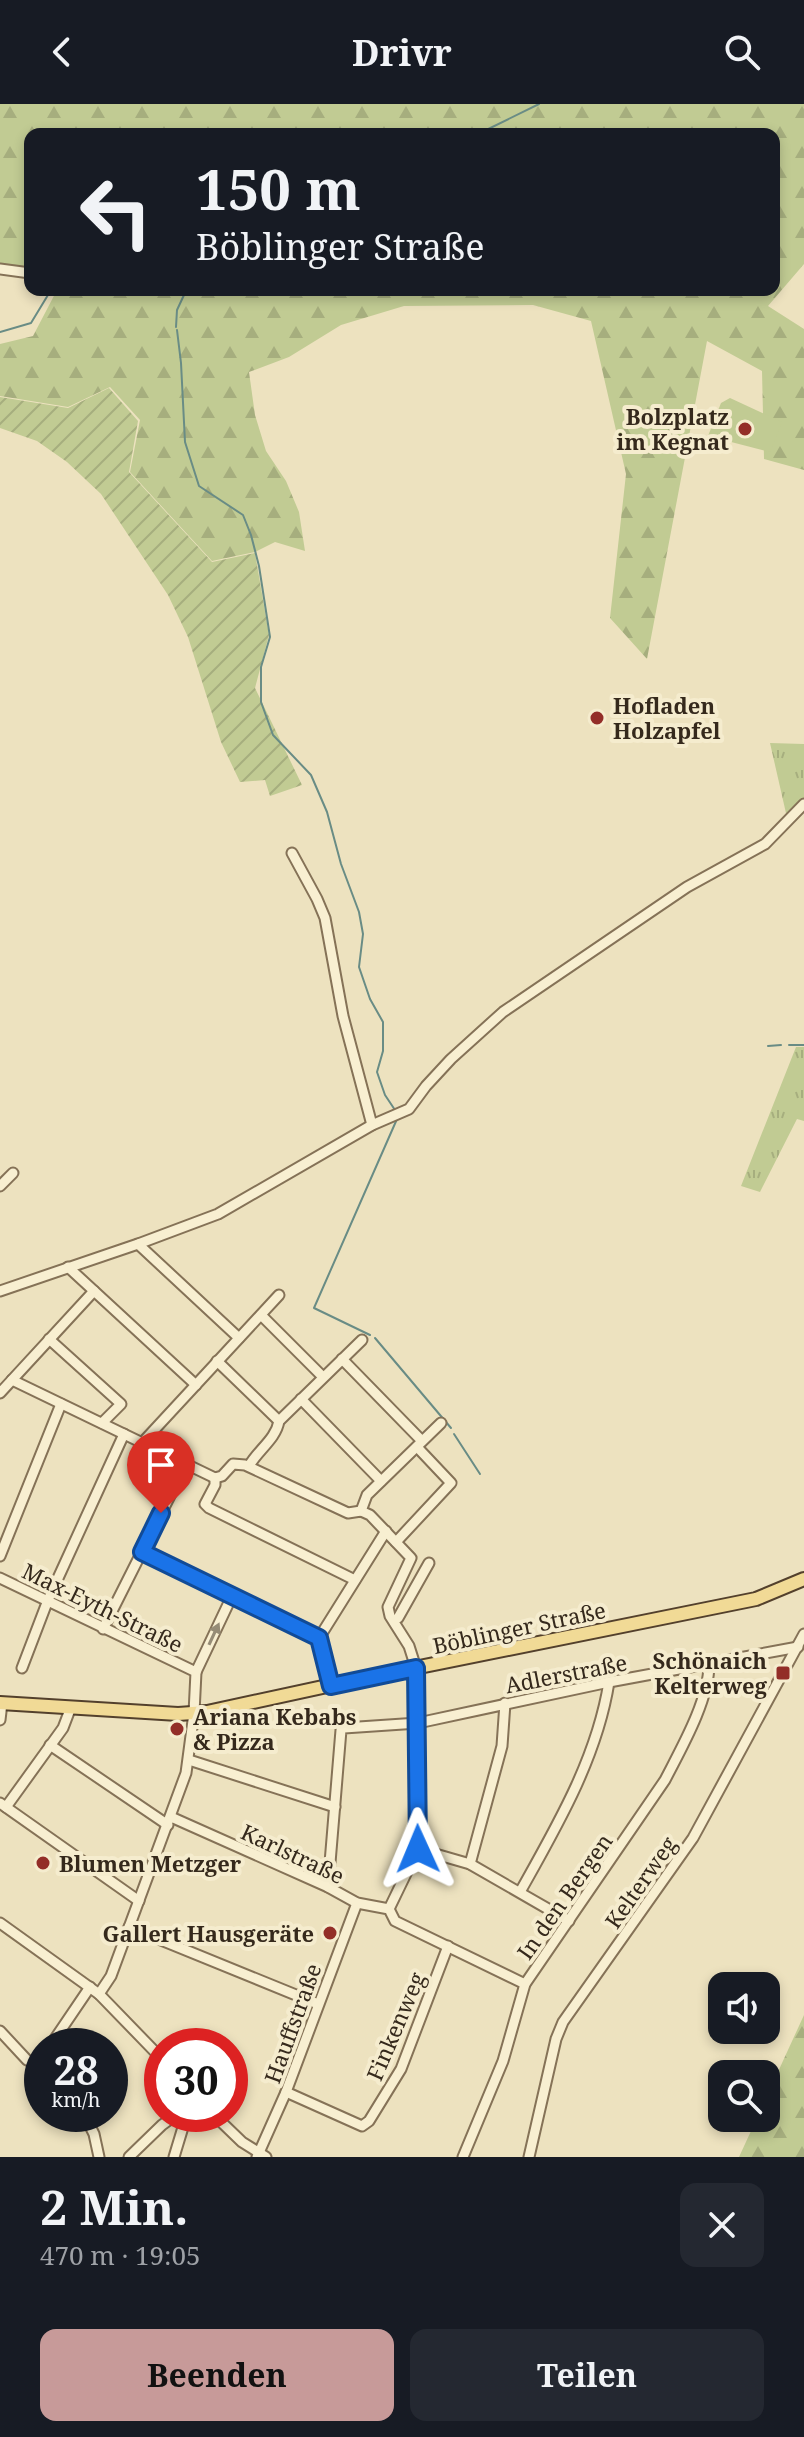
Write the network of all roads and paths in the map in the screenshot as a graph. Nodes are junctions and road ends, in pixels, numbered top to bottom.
1 (0, 269) edge
2 (24, 272) edge
3 (804, 804) edge
4 (292, 853) dead end
5 (372, 1125) junction
6 (13, 1173) dead end
7 (0, 1186) edge
8 (138, 1244) junction
9 (68, 1267) junction
10 (0, 1291) edge
11 (94, 1291) junction
12 (279, 1295) dead end
13 (261, 1315) junction
14 (239, 1338) junction
15 (49, 1339) junction
16 (362, 1340) dead end
17 (342, 1359) junction
18 (217, 1361) junction
19 (323, 1377) junction
20 (12, 1380) junction
21 (196, 1385) junction
22 (0, 1393) edge
23 (301, 1399) junction
24 (61, 1404) junction
25 (279, 1421) junction
26 (102, 1423) junction
27 (441, 1423) dead end
28 (124, 1434) junction
29 (143, 1442) junction
30 (420, 1444) junction
31 (186, 1464) junction
32 (249, 1466) junction
33 (215, 1478) junction
34 (381, 1481) junction
35 (361, 1511) junction
36 (386, 1531) junction
37 (396, 1542) junction
38 (142, 1552) junction
39 (0, 1556) edge
40 (429, 1563) dead end
41 (0, 1578) edge
42 (804, 1579) edge
43 (355, 1580) junction
44 (232, 1596) junction
45 (48, 1600) junction
46 (398, 1618) dead end
47 (103, 1629) junction
48 (804, 1634) edge
49 (319, 1638) junction
50 (798, 1647) junction
51 (709, 1664) junction
52 (22, 1668) dead end
53 (416, 1668) junction
54 (196, 1672) junction
55 (609, 1682) junction
56 (331, 1686) junction
57 (1, 1703) edge
58 (505, 1703) junction
59 (71, 1707) junction
60 (194, 1713) junction
61 (0, 1720) edge
62 (418, 1723) junction
63 (50, 1745) junction
64 (189, 1760) junction
65 (3, 1805) edge
66 (335, 1807) junction
67 (169, 1821) junction
68 (418, 1849) junction
69 (470, 1864) junction
70 (328, 1887) junction
71 (520, 1892) junction
72 (139, 1901) junction
73 (357, 1903) junction
74 (389, 1909) junction
75 (569, 1921) junction
76 (0, 1923) edge
77 (129, 1927) junction
78 (448, 1946) junction
79 (525, 1984) junction
80 (90, 1987) junction
81 (99, 1994) junction
82 (318, 2004) junction
83 (62, 2028) edge
84 (0, 2031) edge
85 (144, 2040) edge
86 (24, 2057) edge
87 (286, 2092) junction
88 (93, 2132) edge
89 (155, 2132) edge
90 (182, 2132) edge
91 (232, 2132) edge
92 (261, 2156) edge
93 (99, 2157) edge
94 (129, 2157) edge
95 (174, 2157) edge
96 (463, 2157) edge
97 (529, 2157) edge

1 - 2 street
3 - 5 street
4 - 5 street
5 - 8 street
6 - 7 street
8 - 9 street
8 - 14 street
9 - 10 street
9 - 11 street
11 - 15 street
11 - 21 street
12 - 13 street
13 - 14 street
13 - 19 street
14 - 18 street
15 - 20 street
15 - 26 street
16 - 17 street
17 - 19 street
17 - 30 street
18 - 21 street
18 - 25 street
19 - 23 street
20 - 22 street
20 - 24 street
21 - 29 street
23 - 25 street
23 - 34 street
24 - 26 street
24 - 39 street
25 - 32 street
26 - 28 street
27 - 30 street
28 - 29 street
28 - 45 street
29 - 31 street
30 - 34 street
30 - 37 street
31 - 33 street
31 - 38 street
32 - 33 street
32 - 35 street
33 - 43 street
34 - 35 street
35 - 36 street
36 - 37 street
36 - 43 street
37 - 53 street
38 - 44 street
38 - 47 street
40 - 46 street
41 - 45 street, Max-Eyth-Straße
42 - 53 main road, Böblinger Straße
43 - 49 street
44 - 49 street
54 -> 44 street
45 - 47 street, Max-Eyth-Straße
45 - 52 street
47 - 54 street, Max-Eyth-Straße
48 - 50 street, Kelterweg
49 - 56 street
50 - 51 street, Adlerstraße
50 - 97 street, Kelterweg
51 - 55 street, Adlerstraße
51 - 75 street, In den Bergen
53 - 56 main road, Böblinger Straße
53 - 62 street
54 - 60 street, Max-Eyth-Straße
55 - 58 street, Adlerstraße
55 - 71 street
56 - 60 main road, Böblinger Straße
57 - 59 main road, Böblinger Straße
57 - 61 street
58 - 62 street, Adlerstraße
58 - 69 street
59 - 60 main road, Böblinger Straße
59 - 63 street
60 - 64 street, Max-Eyth-Straße
62 - 66 street, Adlerstraße
62 - 68 street
63 - 65 street
63 - 67 street, Karlstraße
64 - 66 street
64 - 67 street, Max-Eyth-Straße
65 - 72 street
66 - 70 street
67 - 70 street, Karlstraße
67 - 72 street, Max-Eyth-Straße
68 - 69 street
68 - 74 street
69 - 71 street
70 - 73 street, Karlstraße
71 - 75 street
72 - 77 street, Max-Eyth-Straße
73 - 74 street, Karlstraße
73 - 82 street, Hauffstraße
74 - 78 street, Karlstraße
75 - 79 street, In den Bergen
76 - 80 street
77 - 81 street, Max-Eyth-Straße
77 - 82 street
78 - 79 street, Karlstraße
78 - 87 street, Finkenweg
79 - 96 street, In den Bergen
80 - 81 street
80 - 83 street
81 - 85 street
82 - 87 street, Hauffstraße
84 - 86 street
87 - 92 street, Hauffstraße
88 - 93 street
89 - 94 street
90 - 95 street
91 - 92 street

